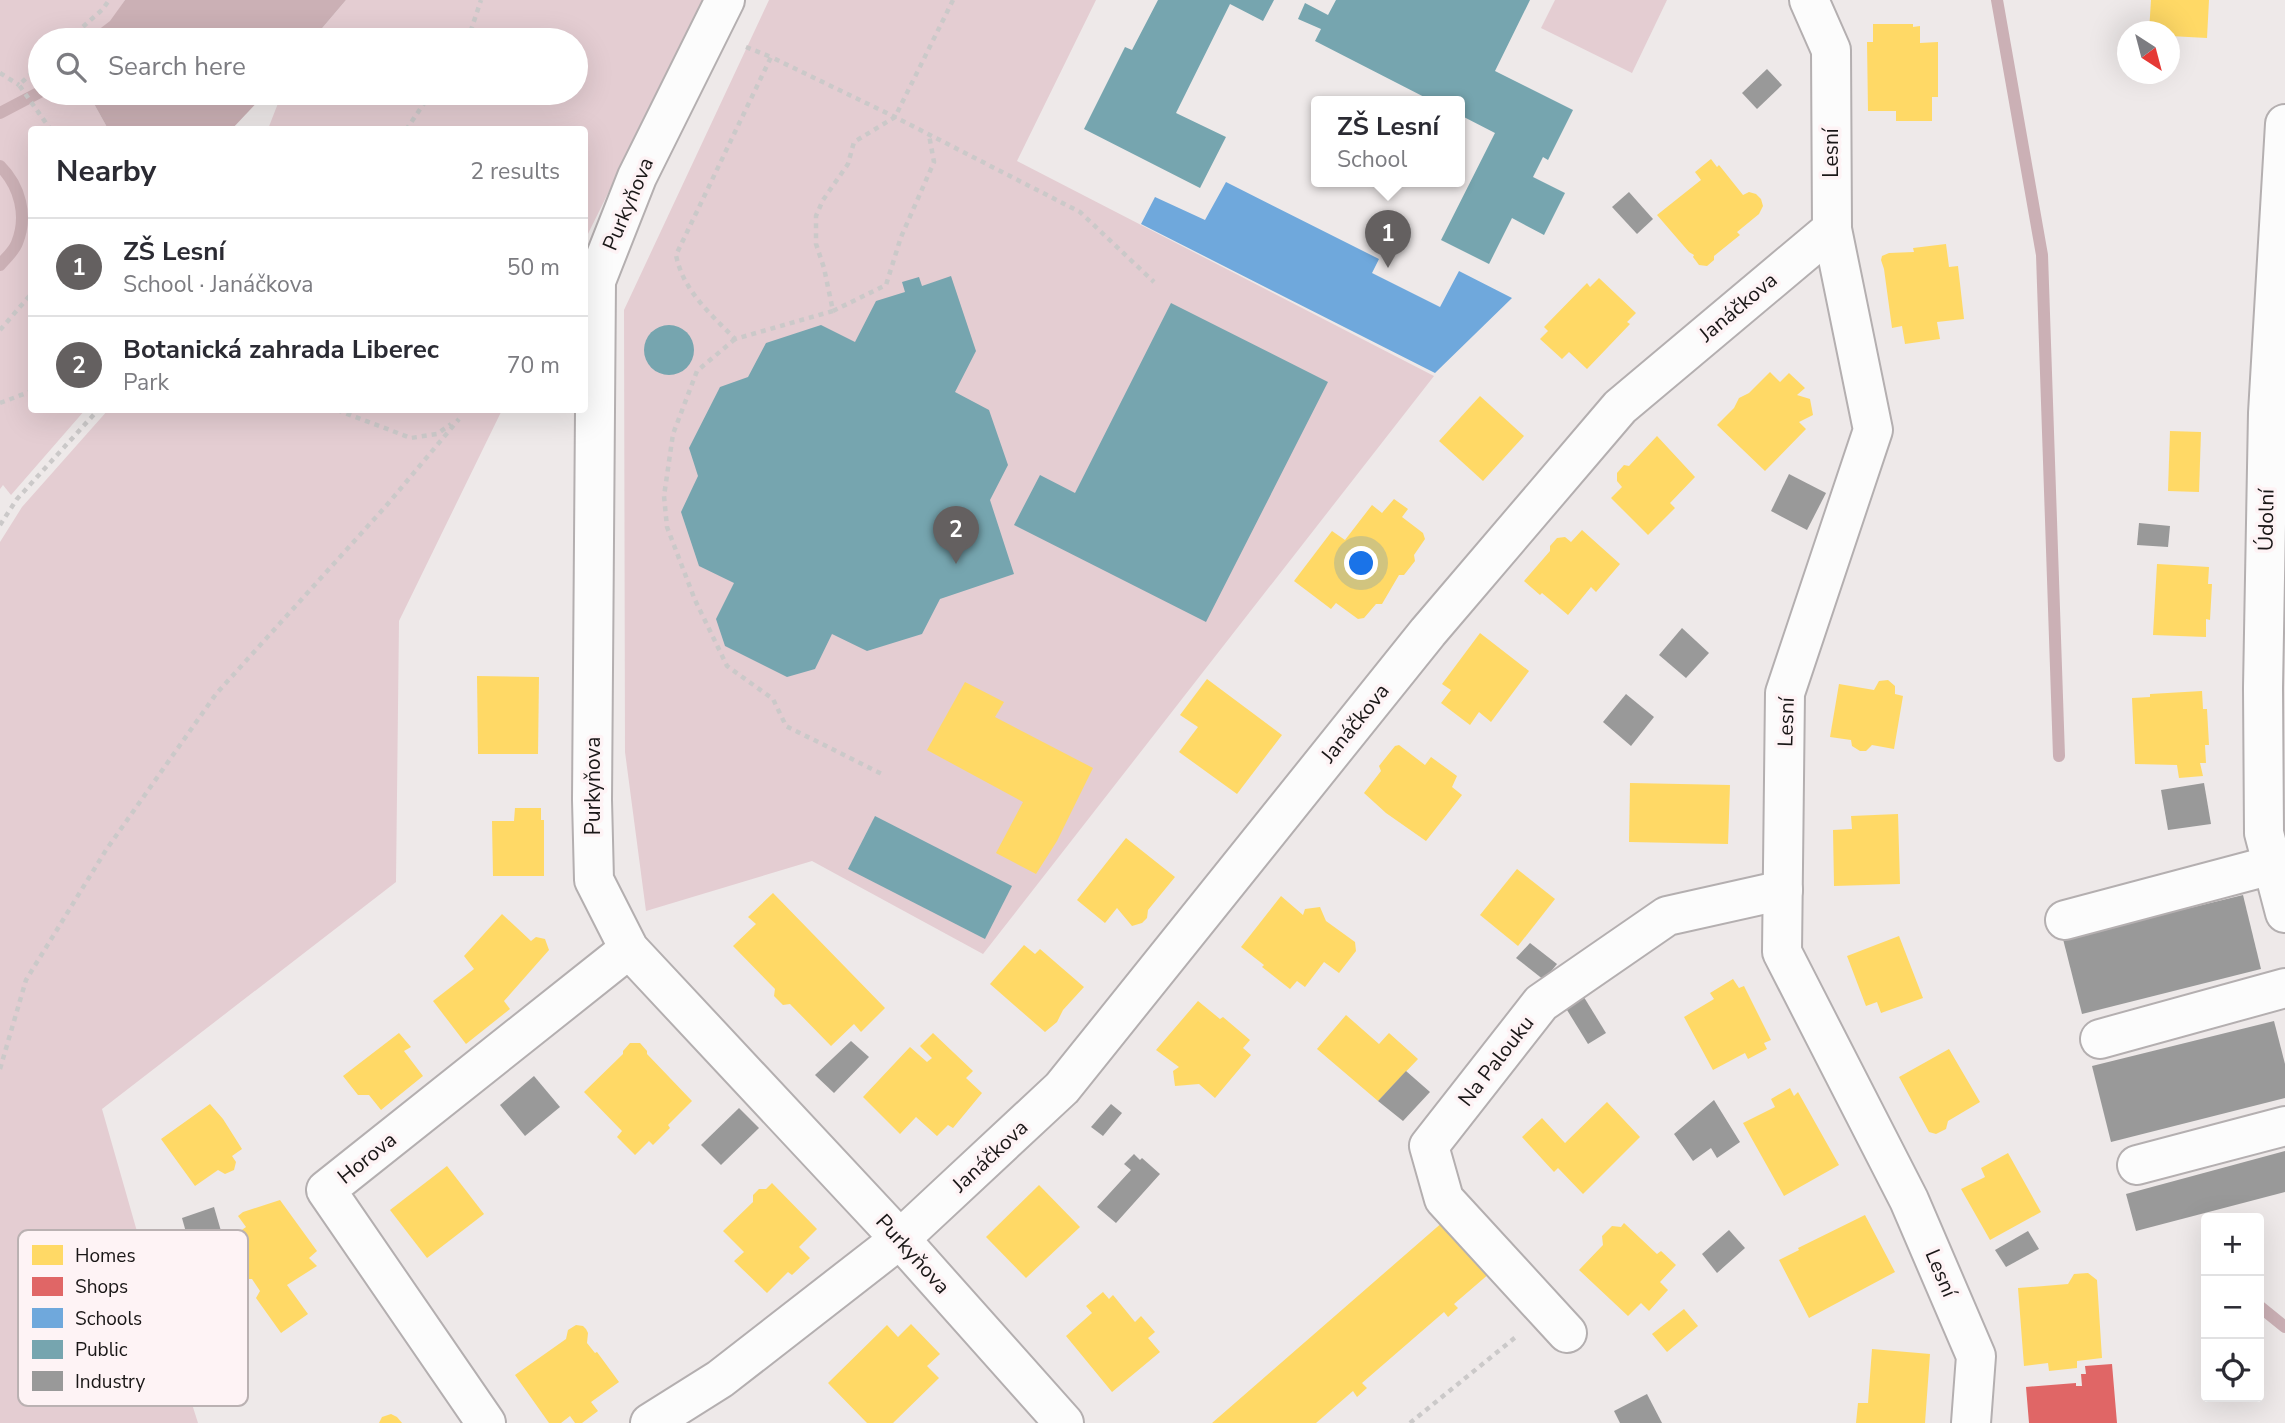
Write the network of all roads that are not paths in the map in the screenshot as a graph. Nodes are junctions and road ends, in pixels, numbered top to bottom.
1 (725, 0) edge
2 (1810, 0) edge
3 (2285, 124) edge
4 (1832, 229) junction
5 (2272, 865) junction
6 (1783, 890) junction
7 (2285, 913) edge
8 (2065, 920) dead end
9 (629, 949) junction
10 (2285, 988) edge
11 (2100, 1039) dead end
12 (2285, 1126) edge
13 (2137, 1165) dead end
14 (900, 1239) junction
15 (1558, 1322) road end
16 (486, 1423) edge
17 (650, 1423) edge
18 (1064, 1423) edge
19 (1971, 1423) edge

1 - 9 street, Purkyňova
2 - 4 street, Lesní
3 - 5 street, Údolní
4 - 6 street, Lesní
4 - 14 street, Janáčkova
5 - 7 street, Údolní
5 - 8 street
6 - 15 street, Na Palouku
6 - 19 street, Lesní
9 - 14 street, Purkyňova
9 - 16 street, Horova
10 - 11 street
12 - 13 street
14 - 17 street
14 - 18 street, Purkyňova

